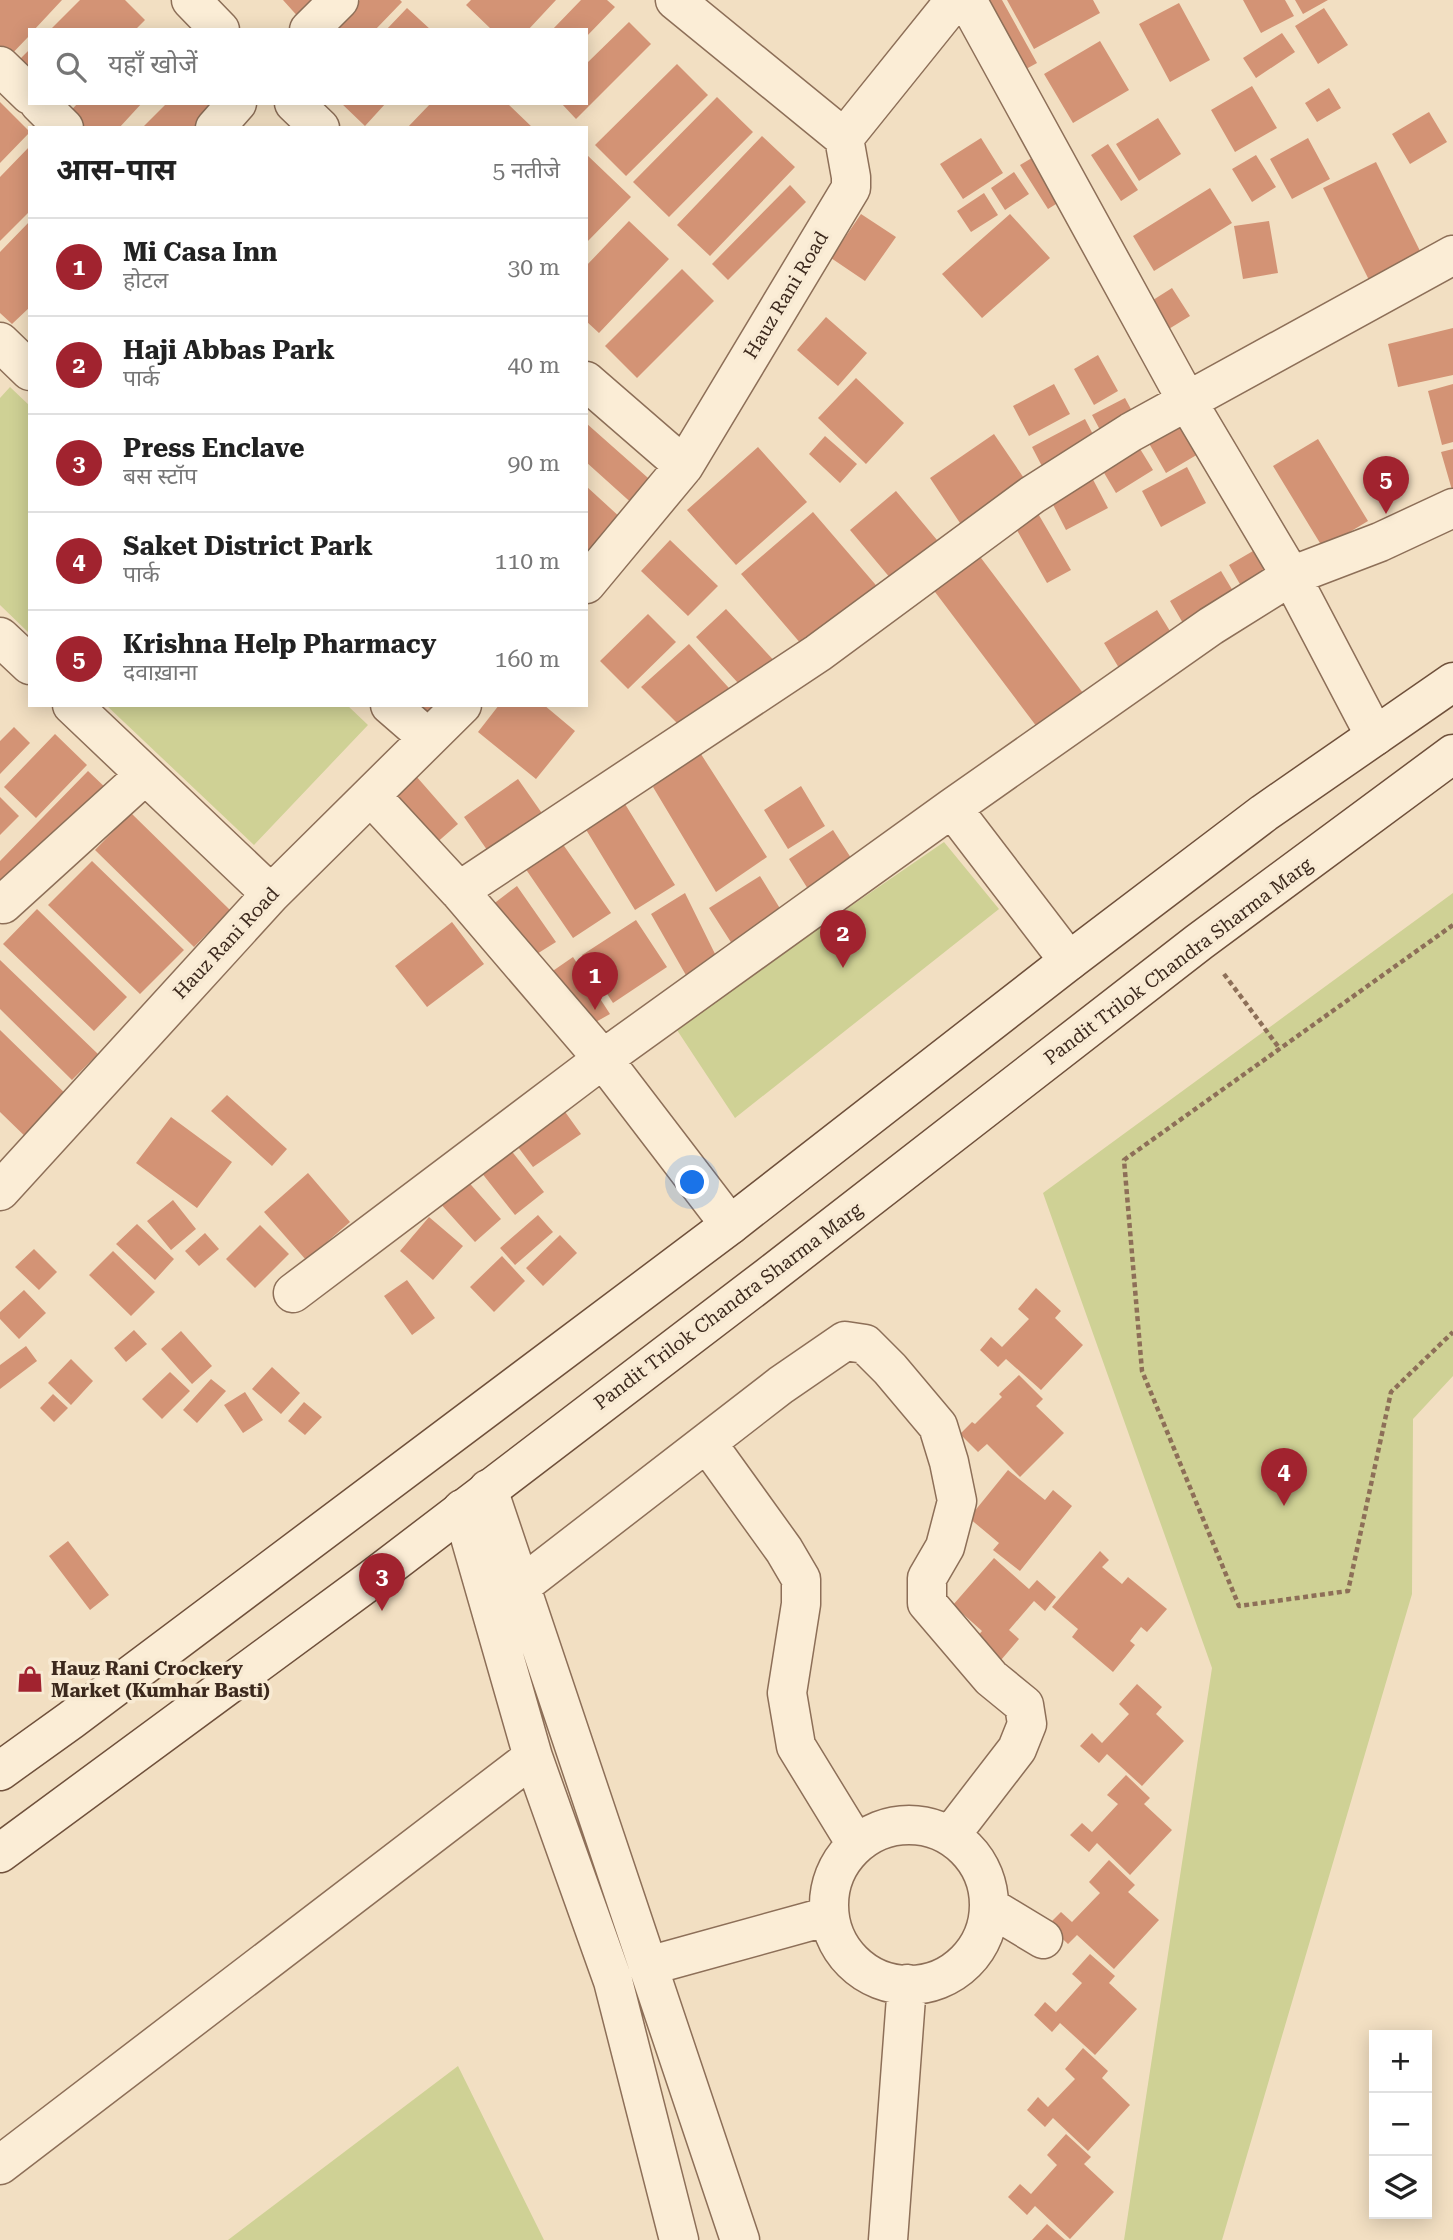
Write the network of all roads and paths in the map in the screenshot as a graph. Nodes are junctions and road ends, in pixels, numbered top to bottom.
1 (191, 0) edge
2 (339, 0) edge
3 (675, 0) edge
4 (955, 0) edge
5 (967, 0) edge
6 (218, 28) edge
7 (311, 28) edge
8 (0, 66) edge
9 (28, 92) edge
10 (41, 105) edge
11 (235, 105) edge
12 (296, 105) edge
13 (62, 126) edge
14 (217, 126) edge
15 (318, 126) edge
16 (844, 138) junction
17 (1453, 255) edge
18 (588, 383) edge
19 (1186, 401) junction
20 (684, 466) junction
21 (1453, 508) edge
22 (1291, 576) junction
23 (588, 582) edge
24 (0, 637) edge
25 (28, 663) edge
26 (1453, 682) edge
27 (74, 707) edge
28 (392, 707) edge
29 (460, 707) edge
30 (1375, 736) junction
31 (428, 738) junction
32 (1453, 754) edge
33 (145, 775) junction
34 (371, 796) junction
35 (952, 808) junction
36 (459, 891) junction
37 (271, 894) junction
38 (1, 904) edge
39 (1453, 925) edge
40 (1199, 942) junction
41 (1069, 961) junction
42 (1280, 1049) junction
43 (603, 1059) junction
44 (0, 1191) edge
45 (730, 1225) junction
46 (292, 1293) dead end
47 (1453, 1332) edge
48 (707, 1443) junction
49 (475, 1499) junction
50 (521, 1586) junction
51 (533, 1757) junction
52 (0, 1771) edge
53 (950, 1836) junction
54 (856, 1844) junction
55 (0, 1853) edge
56 (990, 1906) junction
57 (829, 1916) junction
58 (1042, 1939) dead end
59 (648, 1966) junction
60 (907, 1984) junction
61 (0, 2165) edge
62 (679, 2240) edge
63 (740, 2240) edge
64 (888, 2240) edge

1 - 6 street
2 - 7 street
3 - 16 street
4 - 16 street
5 - 19 street
8 - 9 street
10 - 13 street
11 - 14 street
12 - 15 street
16 - 20 street, Hauz Rani Road
17 - 19 street
18 - 20 street
19 - 22 street
19 - 36 street
20 - 23 street, Hauz Rani Road
21 - 22 street
22 - 30 street
22 - 35 street
24 - 25 street
26 - 30 street
27 - 33 street
28 - 31 street
29 - 31 street, Hauz Rani Road
30 - 41 street
31 - 34 street, Hauz Rani Road
32 - 40 street, Pandit Trilok Chandra Sharma Marg
33 - 37 street
33 - 38 street
34 - 36 street
34 - 37 street, Hauz Rani Road
35 - 41 street
35 - 43 street
36 - 43 street
37 - 44 street, Hauz Rani Road
39 - 42 path
40 - 42 path
40 - 49 street, Pandit Trilok Chandra Sharma Marg
41 - 45 street
42 - 47 path
43 - 45 street
43 - 46 street
45 - 52 street
48 - 50 street
48 - 53 street
48 - 54 street
49 - 50 street
49 - 51 street
49 - 55 street, Pandit Trilok Chandra Sharma Marg
50 - 59 street
51 - 61 street
51 - 62 street
53 - 54 street
53 - 56 street
54 - 57 street
56 - 58 street
56 - 60 street
57 - 59 street
57 - 60 street
59 - 63 street
60 - 64 street

